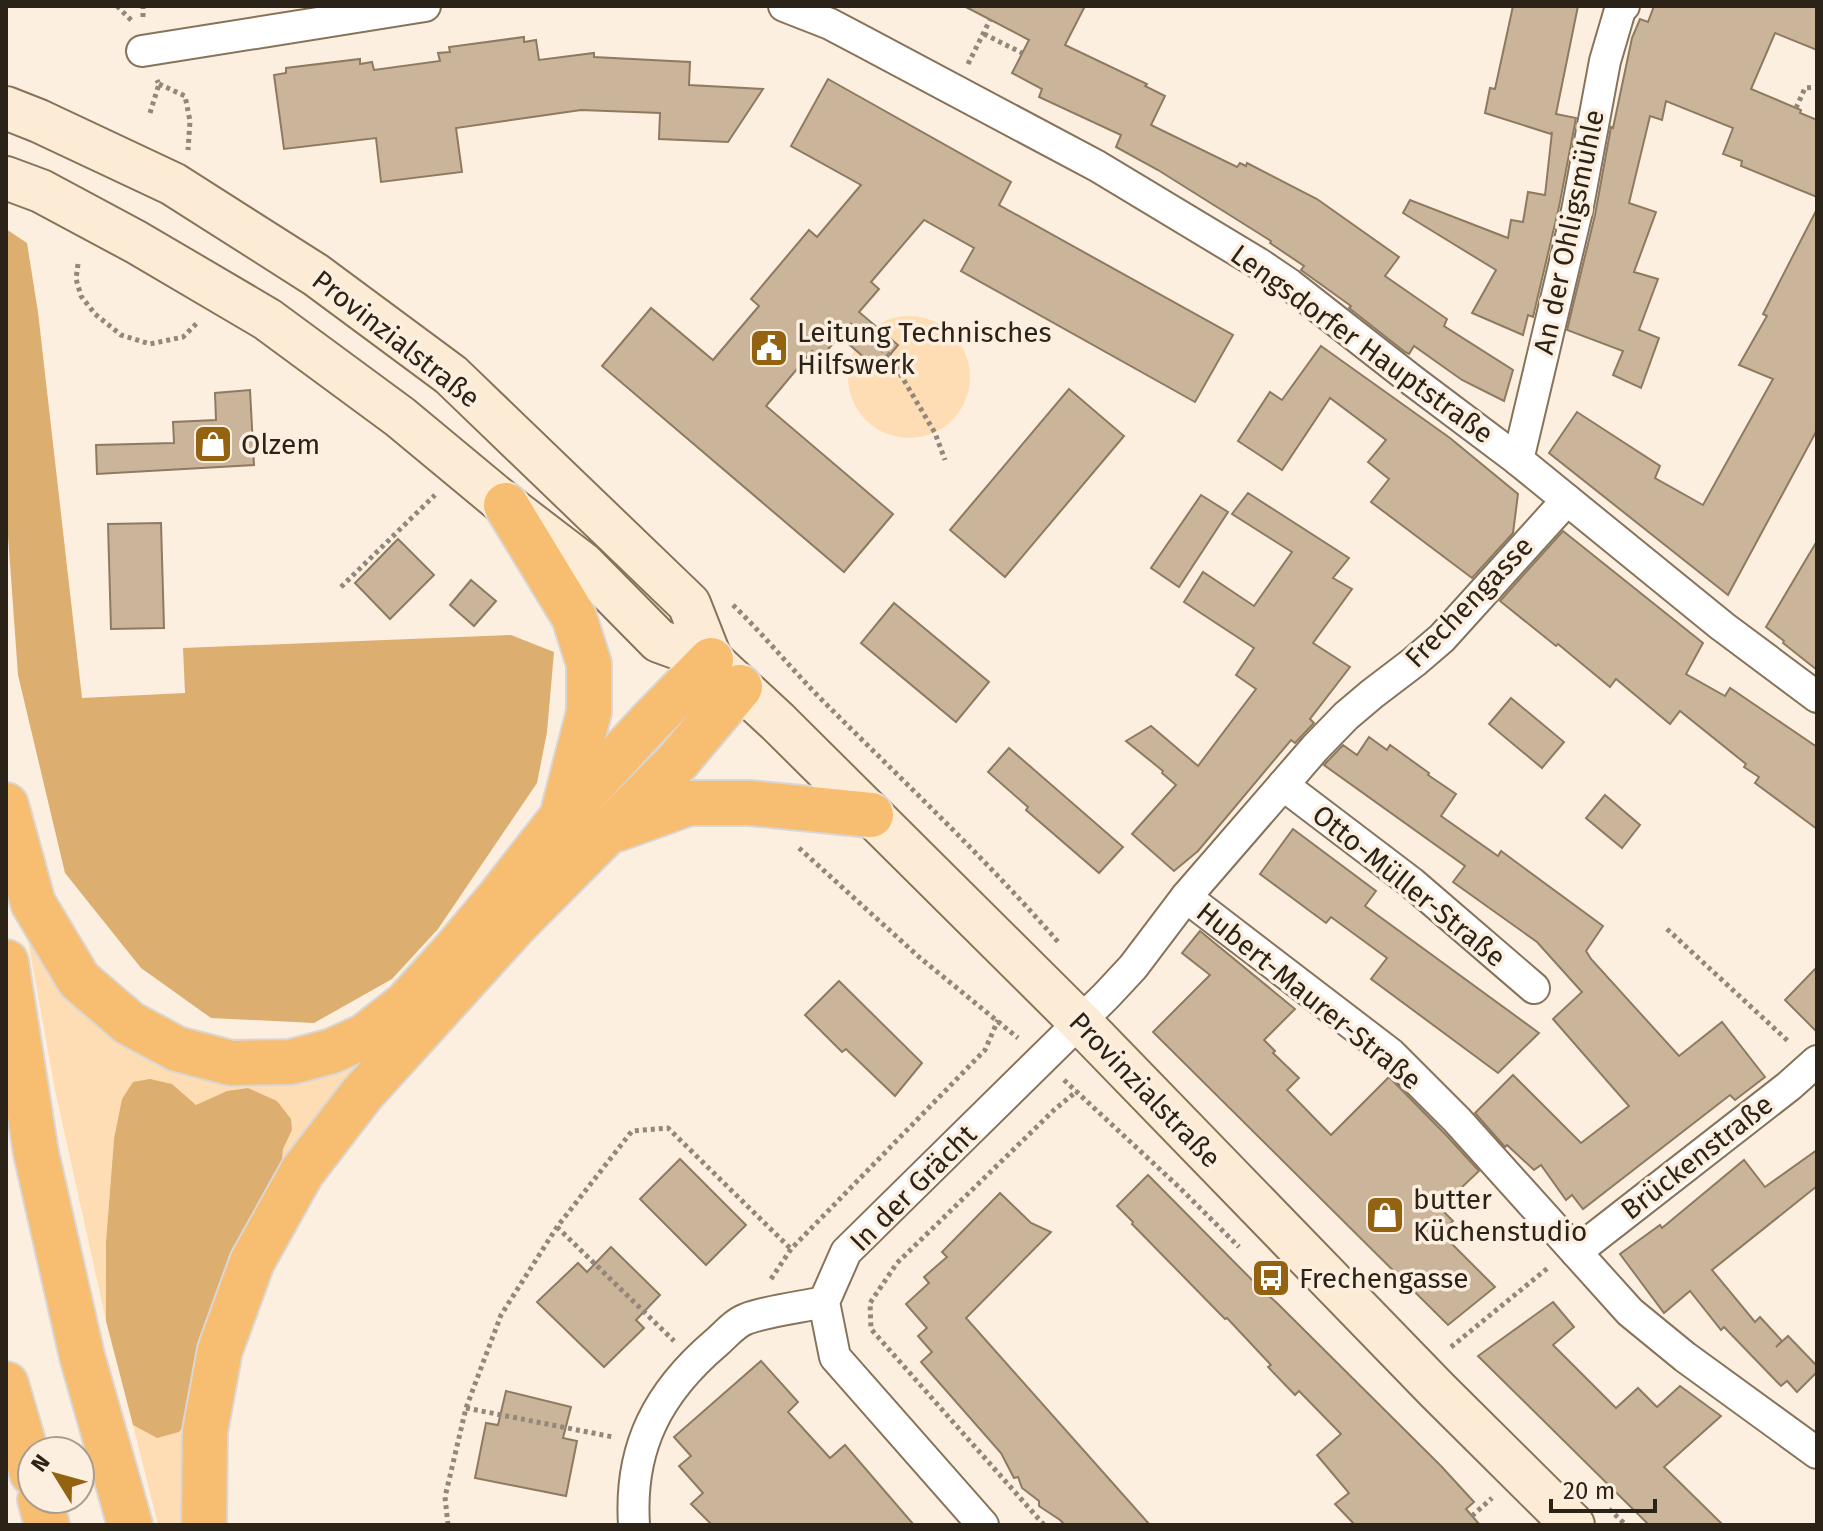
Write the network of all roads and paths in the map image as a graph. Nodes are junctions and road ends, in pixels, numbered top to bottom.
1 (425, 6) edge
2 (784, 6) edge
3 (1619, 7) edge
4 (990, 20) dead end
5 (984, 34) junction
6 (978, 45) dead end
7 (142, 51) dead end
8 (1022, 53) dead end
9 (159, 84) dead end
10 (1817, 87) edge
11 (1796, 108) dead end
12 (23, 114) edge
13 (187, 159) dead end
14 (24, 185) edge
15 (78, 264) dead end
16 (207, 313) dead end
17 (849, 324) dead end
18 (945, 460) dead end
19 (1518, 460) junction
20 (439, 492) dead end
21 (1567, 500) junction
22 (506, 505) junction
23 (341, 587) dead end
24 (726, 674) junction
25 (1817, 697) edge
26 (1283, 785) junction
27 (6, 805) edge
28 (871, 815) junction
29 (562, 817) junction
30 (607, 833) junction
31 (1186, 897) junction
32 (1667, 929) dead end
33 (6, 962) edge
34 (1534, 988) dead end
35 (998, 1020) dead end
36 (1080, 1022) junction
37 (1816, 1064) edge
38 (1077, 1091) dead end
39 (557, 1227) junction
40 (791, 1249) junction
41 (1574, 1250) junction
42 (824, 1302) junction
43 (744, 1320) junction
44 (1451, 1347) dead end
45 (695, 1361) junction
46 (6, 1384) edge
47 (466, 1408) junction
48 (21, 1435) edge
49 (642, 1443) junction
50 (1817, 1453) edge
51 (1492, 1497) dead end
52 (1472, 1516) dead end
53 (130, 1525) edge
54 (204, 1525) edge
55 (448, 1525) edge
56 (634, 1525) edge
57 (983, 1525) edge
58 (1044, 1525) edge
59 (1573, 1525) edge

1 - 7 street
2 - 19 street, Lengsdorfer Hauptstraße
3 - 19 street, An der Ohligsmühle
4 - 5 path
5 - 6 path
5 - 8 path
9 - 13 path
10 - 11 path
12 - 24 main road, Provinzialstraße
14 - 22 main road, Provinzialstraße
15 - 16 path
17 - 18 path
19 - 21 street, Lengsdorfer Hauptstraße
20 - 23 path
21 - 25 street, Lengsdorfer Hauptstraße
21 - 26 street, Frechengasse
22 - 24 main road, Provinzialstraße
22 - 29 highway
24 - 28 main road, Provinzialstraße
24 - 29 highway
24 - 30 highway
26 - 31 street, Frechengasse
26 - 34 street, Otto-Müller-Straße
27 - 29 highway
28 - 30 highway
28 - 36 main road, Provinzialstraße
30 - 54 highway
31 - 36 street, Frechengasse
31 - 41 street, Hubert-Maurer-Straße
32 - 37 path
33 - 53 highway
35 - 40 path
36 - 42 street, In der Grächt
36 - 59 main road, Provinzialstraße
37 - 41 street, Brückenstraße
38 - 58 path
39 - 40 path
39 - 45 path
39 - 47 path
40 - 43 path
41 - 44 path
41 - 50 street, Hubert-Maurer-Straße
42 - 43 street
42 - 57 street
43 - 45 street
45 - 49 street
46 - 48 highway
47 - 49 path
47 - 55 path
49 - 56 street
51 - 52 path

